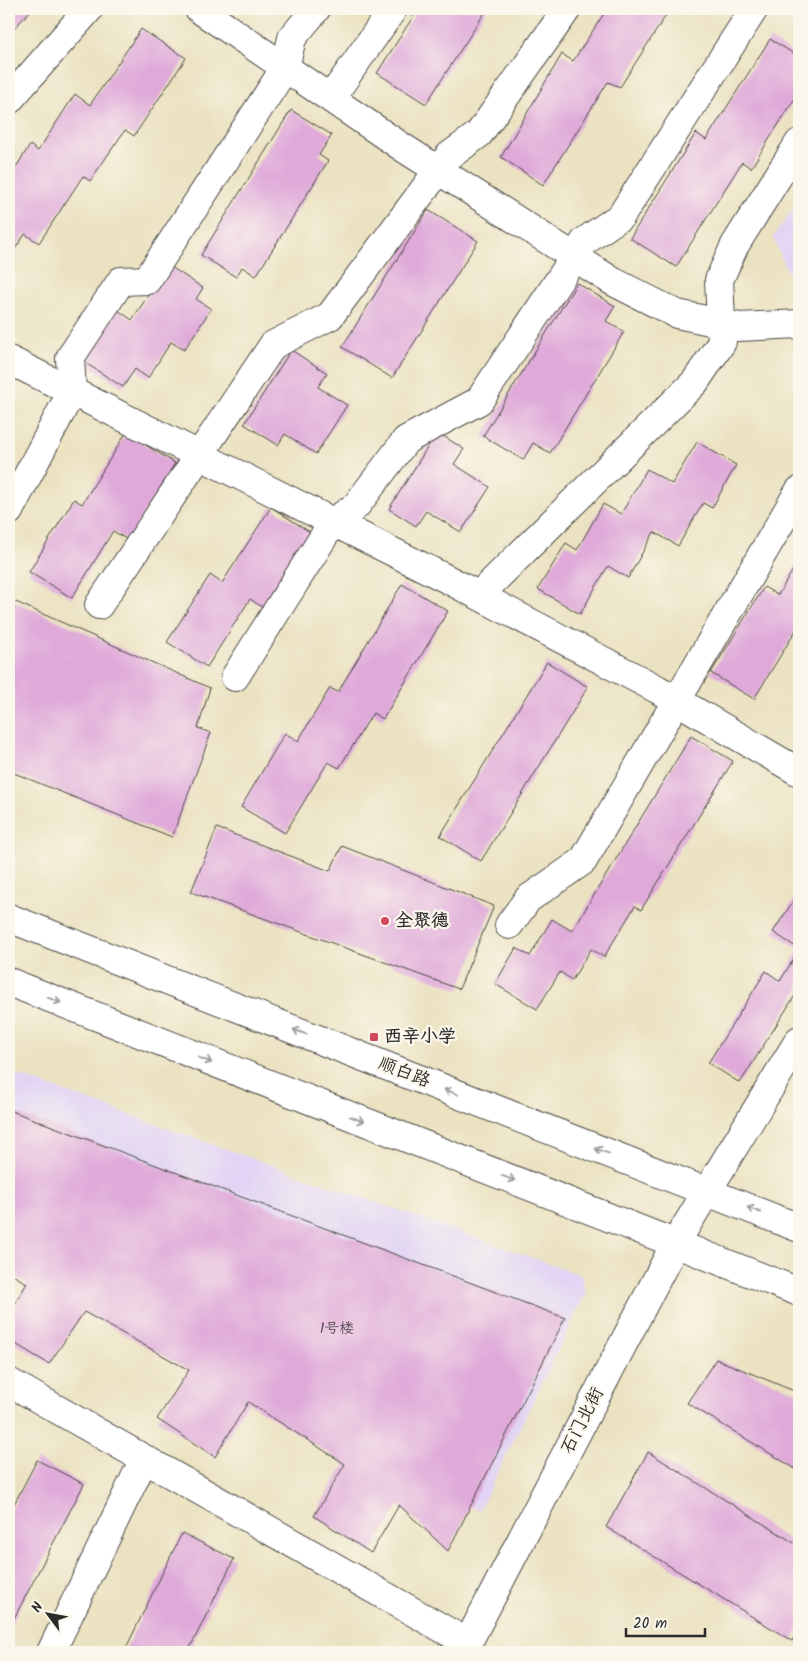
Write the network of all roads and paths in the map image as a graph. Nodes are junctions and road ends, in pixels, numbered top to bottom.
1 (89, 9) edge
2 (199, 9) edge
3 (316, 9) edge
4 (393, 9) edge
5 (567, 9) edge
6 (754, 9) edge
7 (285, 68) junction
8 (331, 98) junction
9 (9, 100) edge
10 (799, 144) edge
11 (438, 170) junction
12 (574, 257) junction
13 (722, 324) junction
14 (799, 324) edge
15 (9, 360) edge
16 (72, 391) junction
17 (200, 455) junction
18 (799, 491) edge
19 (9, 511) edge
20 (333, 522) junction
21 (479, 596) junction
22 (99, 605) dead end
23 (235, 677) dead end
24 (677, 701) junction
25 (799, 772) edge
26 (9, 918) edge
27 (509, 925) dead end
28 (9, 982) edge
29 (799, 1040) edge
30 (706, 1192) junction
31 (799, 1228) edge
32 (675, 1244) junction
33 (799, 1292) edge
34 (9, 1382) edge
35 (144, 1459) junction
36 (465, 1648) edge
37 (51, 1652) edge

1 - 9 street
2 - 7 street
3 - 7 street
4 - 8 street
5 - 11 street
6 - 12 street
7 - 8 street
7 - 16 street
8 - 11 street
10 - 13 street
11 - 12 street
11 - 17 street
12 - 13 street
12 - 20 street
13 - 14 street
13 - 21 street
15 - 16 street
16 - 17 street
16 - 19 street
17 - 20 street
17 - 22 street
18 - 24 street
20 - 21 street
20 - 23 street
21 - 24 street
24 - 25 street
24 - 27 street
30 -> 26 street, 顺白路
28 -> 32 street
29 - 30 street, 石门北街
31 -> 30 street, 顺白路
30 - 32 street, 石门北街
32 - 33 street
32 - 36 street, 石门北街
34 - 35 street
35 - 36 street
35 - 37 street

